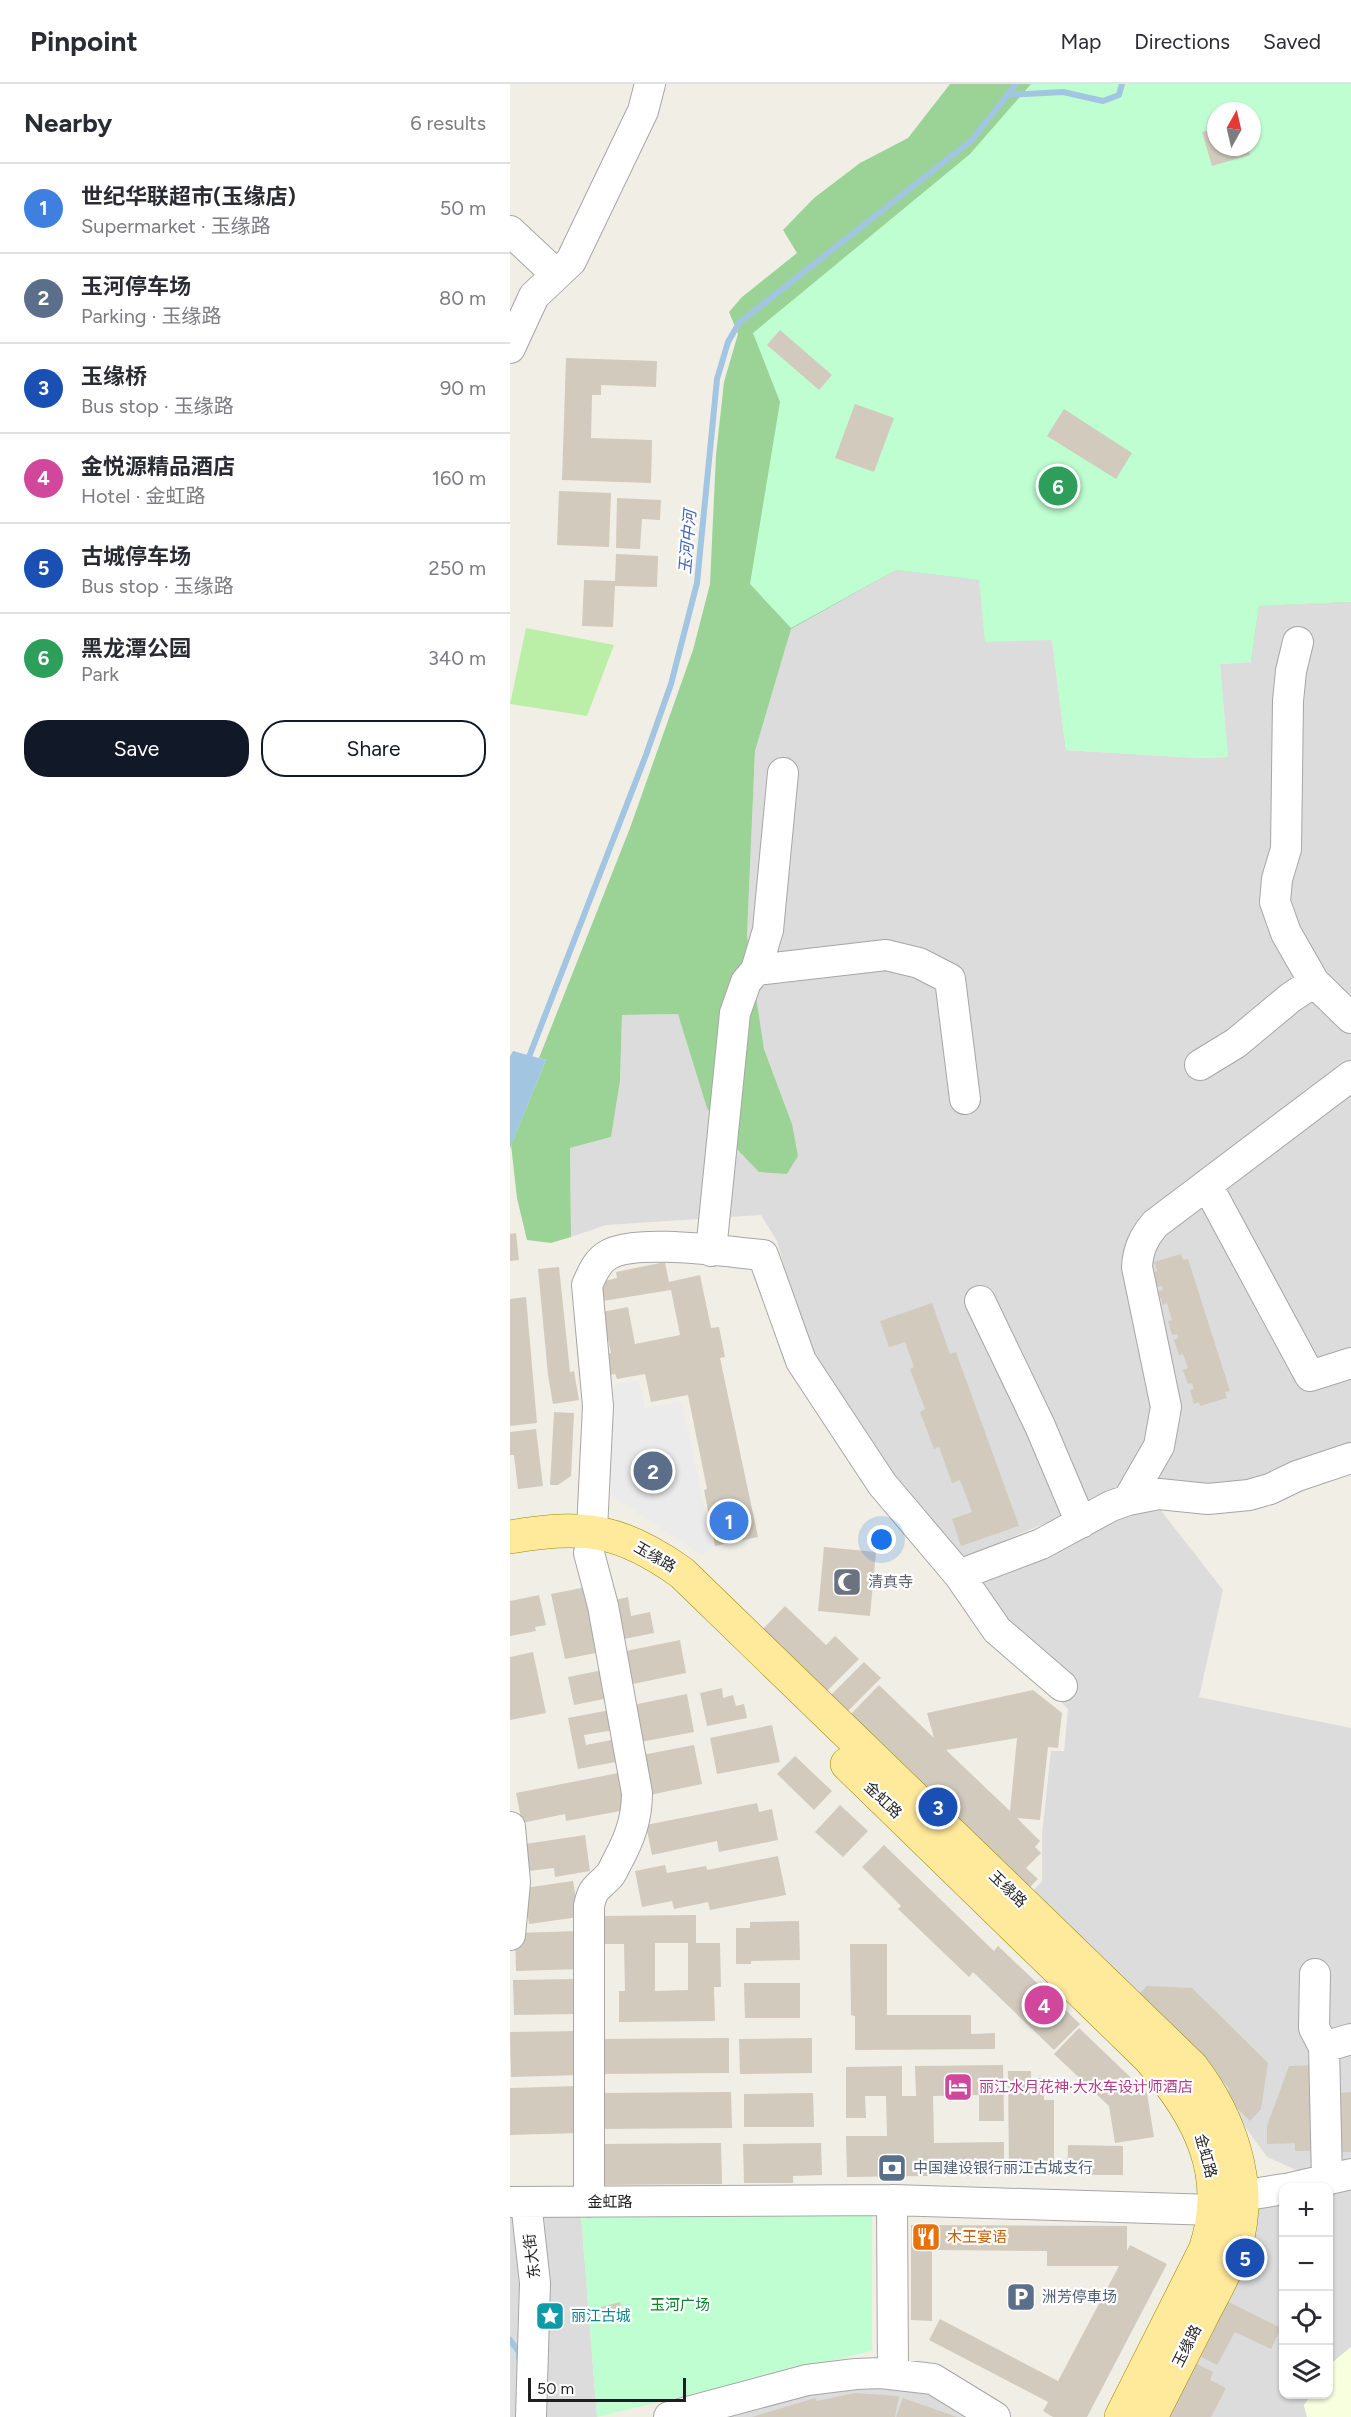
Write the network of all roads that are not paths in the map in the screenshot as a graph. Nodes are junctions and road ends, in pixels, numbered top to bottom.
1 (650, 84) edge
2 (510, 231) edge
3 (556, 274) junction
4 (510, 348) edge
5 (1298, 642) dead end
6 (783, 773) dead end
7 (756, 970) junction
8 (1314, 982) junction
9 (1351, 1018) edge
10 (1200, 1065) dead end
11 (1351, 1076) edge
12 (965, 1099) dead end
13 (1207, 1185) junction
14 (711, 1251) junction
15 (980, 1301) dead end
16 (1351, 1363) edge
17 (1351, 1458) edge
18 (1128, 1500) junction
19 (1081, 1523) junction
20 (510, 1538) edge
21 (591, 1542) junction
22 (510, 1560) edge
23 (959, 1575) junction
24 (1062, 1686) dead end
25 (510, 1827) edge
26 (510, 1935) edge
27 (1315, 1974) dead end
28 (1337, 2043) edge
29 (1339, 2177) edge
30 (1310, 2183) edge
31 (1279, 2190) edge
32 (892, 2200) junction
33 (518, 2202) edge
34 (589, 2202) junction
35 (1228, 2203) junction
36 (892, 2374) junction
37 (531, 2417) edge
38 (669, 2417) edge
39 (995, 2417) edge
40 (1121, 2417) edge
41 (1151, 2417) edge

1 - 3 street
2 - 3 street
3 - 4 street
5 - 8 street
6 - 7 street
7 - 12 street
7 - 14 street
8 - 9 street
8 - 10 street
11 - 13 street
13 - 16 street
13 - 18 street
14 - 21 street
14 - 23 street
15 - 19 street
17 - 18 street
18 - 19 street
19 - 23 street
20 - 21 main road
21 - 22 main road, 金虹路
21 - 34 street
21 - 35 main road, 金虹路
23 - 24 street
25 - 26 street
27 - 28 street
28 - 29 street
29 - 30 street
31 - 35 street
32 - 34 street, 金虹路
32 - 35 street, 金虹路
32 - 36 street
33 - 34 street, 金虹路
33 - 37 street, 东大街
35 - 40 main road, 金虹路
35 - 41 main road, 玉缘路
36 - 38 street
36 - 39 street

